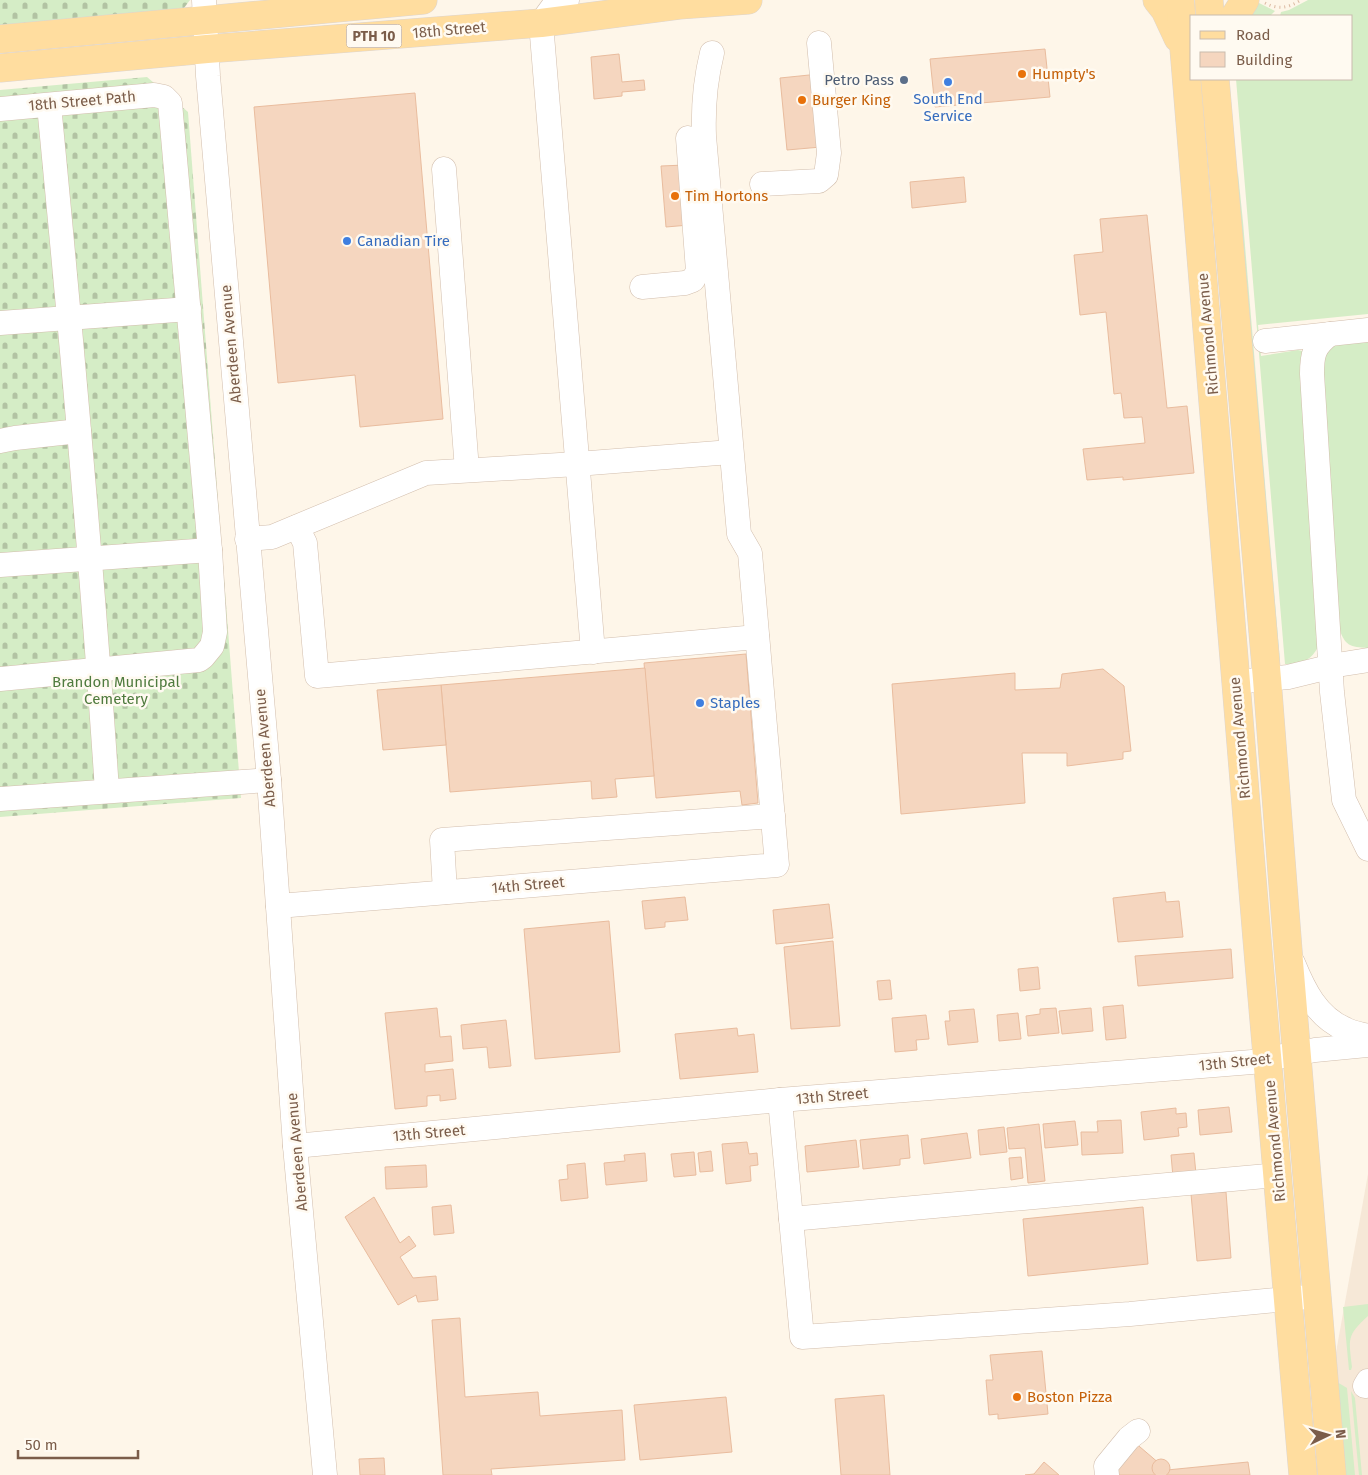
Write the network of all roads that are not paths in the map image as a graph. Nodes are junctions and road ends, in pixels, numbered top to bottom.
1 (423, 0) edge
2 (567, 0) edge
3 (748, 0) edge
4 (1157, 0) edge
5 (1180, 0) edge
6 (1208, 0) edge
7 (1245, 0) edge
8 (204, 10) edge
9 (1210, 15) edge
10 (1236, 15) edge
11 (541, 23) junction
12 (0, 39) edge
13 (819, 43) dead end
14 (206, 49) junction
15 (712, 53) dead end
16 (0, 68) edge
17 (1215, 80) edge
18 (1228, 80) edge
19 (1187, 83) junction
20 (49, 105) junction
21 (0, 109) edge
22 (688, 138) dead end
23 (444, 169) dead end
24 (762, 184) dead end
25 (1227, 216) junction
26 (642, 287) dead end
27 (189, 309) junction
28 (69, 319) junction
29 (0, 323) edge
30 (1368, 330) edge
31 (1330, 334) junction
32 (1265, 340) dead end
33 (79, 431) junction
34 (0, 441) edge
35 (731, 452) junction
36 (577, 464) junction
37 (467, 470) junction
38 (297, 527) junction
39 (247, 539) junction
40 (210, 550) junction
41 (89, 558) junction
42 (0, 565) edge
43 (757, 637) junction
44 (593, 652) junction
45 (1368, 660) edge
46 (1330, 667) junction
47 (99, 669) junction
48 (0, 679) edge
49 (1267, 680) junction
50 (1236, 682) junction
51 (268, 780) junction
52 (107, 791) junction
53 (0, 799) edge
54 (773, 816) junction
55 (1368, 849) edge
56 (445, 892) junction
57 (278, 906) junction
58 (1288, 950) junction
59 (1368, 1036) edge
60 (1368, 1045) edge
61 (1297, 1053) junction
62 (1268, 1059) junction
63 (780, 1100) junction
64 (295, 1146) junction
65 (1277, 1175) junction
66 (791, 1219) junction
67 (1318, 1296) junction
68 (1288, 1299) junction
69 (1138, 1431) dead end
70 (325, 1475) edge
71 (1106, 1475) edge
72 (1303, 1475) edge
73 (1332, 1475) edge

1 - 8 main road, PTH 10
2 - 11 street
3 - 11 main road, 18th Street / PTH 10
4 - 19 main road
5 - 19 main road, Richmond Avenue
6 - 9 main road
7 - 10 main road
8 - 12 main road, PTH 10
8 - 14 street, Aberdeen Avenue
11 - 14 main road, 18th Street / PTH 10
11 - 36 street
13 - 24 street
14 - 16 main road, 18th Street / PTH 10
14 - 39 street, Aberdeen Avenue
15 - 35 street
17 - 25 main road, Richmond Avenue
18 - 25 main road
19 - 50 main road, Richmond Avenue
20 - 21 street, 18th Street Path
20 - 27 street, 18th Street Path
20 - 28 street
22 - 26 street
23 - 37 street
25 - 49 main road, Richmond Avenue
27 - 28 street
27 - 40 street
28 - 29 street
28 - 33 street
30 - 31 street
31 - 32 street
31 - 46 street
33 - 34 street
33 - 41 street
35 - 36 street
35 - 43 street
36 - 37 street
36 - 44 street
37 - 38 street
38 - 39 street
38 - 44 street
39 - 51 street, Aberdeen Avenue
40 - 41 street
40 - 47 street
41 - 42 street
41 - 47 street
43 - 44 street
43 - 54 street
45 - 46 street
46 - 49 street
46 - 55 street
47 - 48 street
47 - 52 street
49 - 50 street
49 - 58 main road, Richmond Avenue
50 - 62 main road, Richmond Avenue
51 - 52 street
51 - 57 street, Aberdeen Avenue
52 - 53 street
54 - 56 street, 14th Street
54 - 56 street
56 - 57 street, 14th Street
57 - 64 street, Aberdeen Avenue
58 - 59 street
58 - 61 main road, Richmond Avenue
60 - 61 street, 13th Street
61 - 62 street, 13th Street
61 - 67 main road, Richmond Avenue
62 - 63 street, 13th Street
62 - 65 main road, Richmond Avenue
63 - 64 street, 13th Street
63 - 66 street
64 - 70 street, Aberdeen Avenue
65 - 66 street
65 - 68 main road, Richmond Avenue
66 - 68 street
67 - 68 street
67 - 73 main road, Richmond Avenue
68 - 72 main road, Richmond Avenue
69 - 71 street

